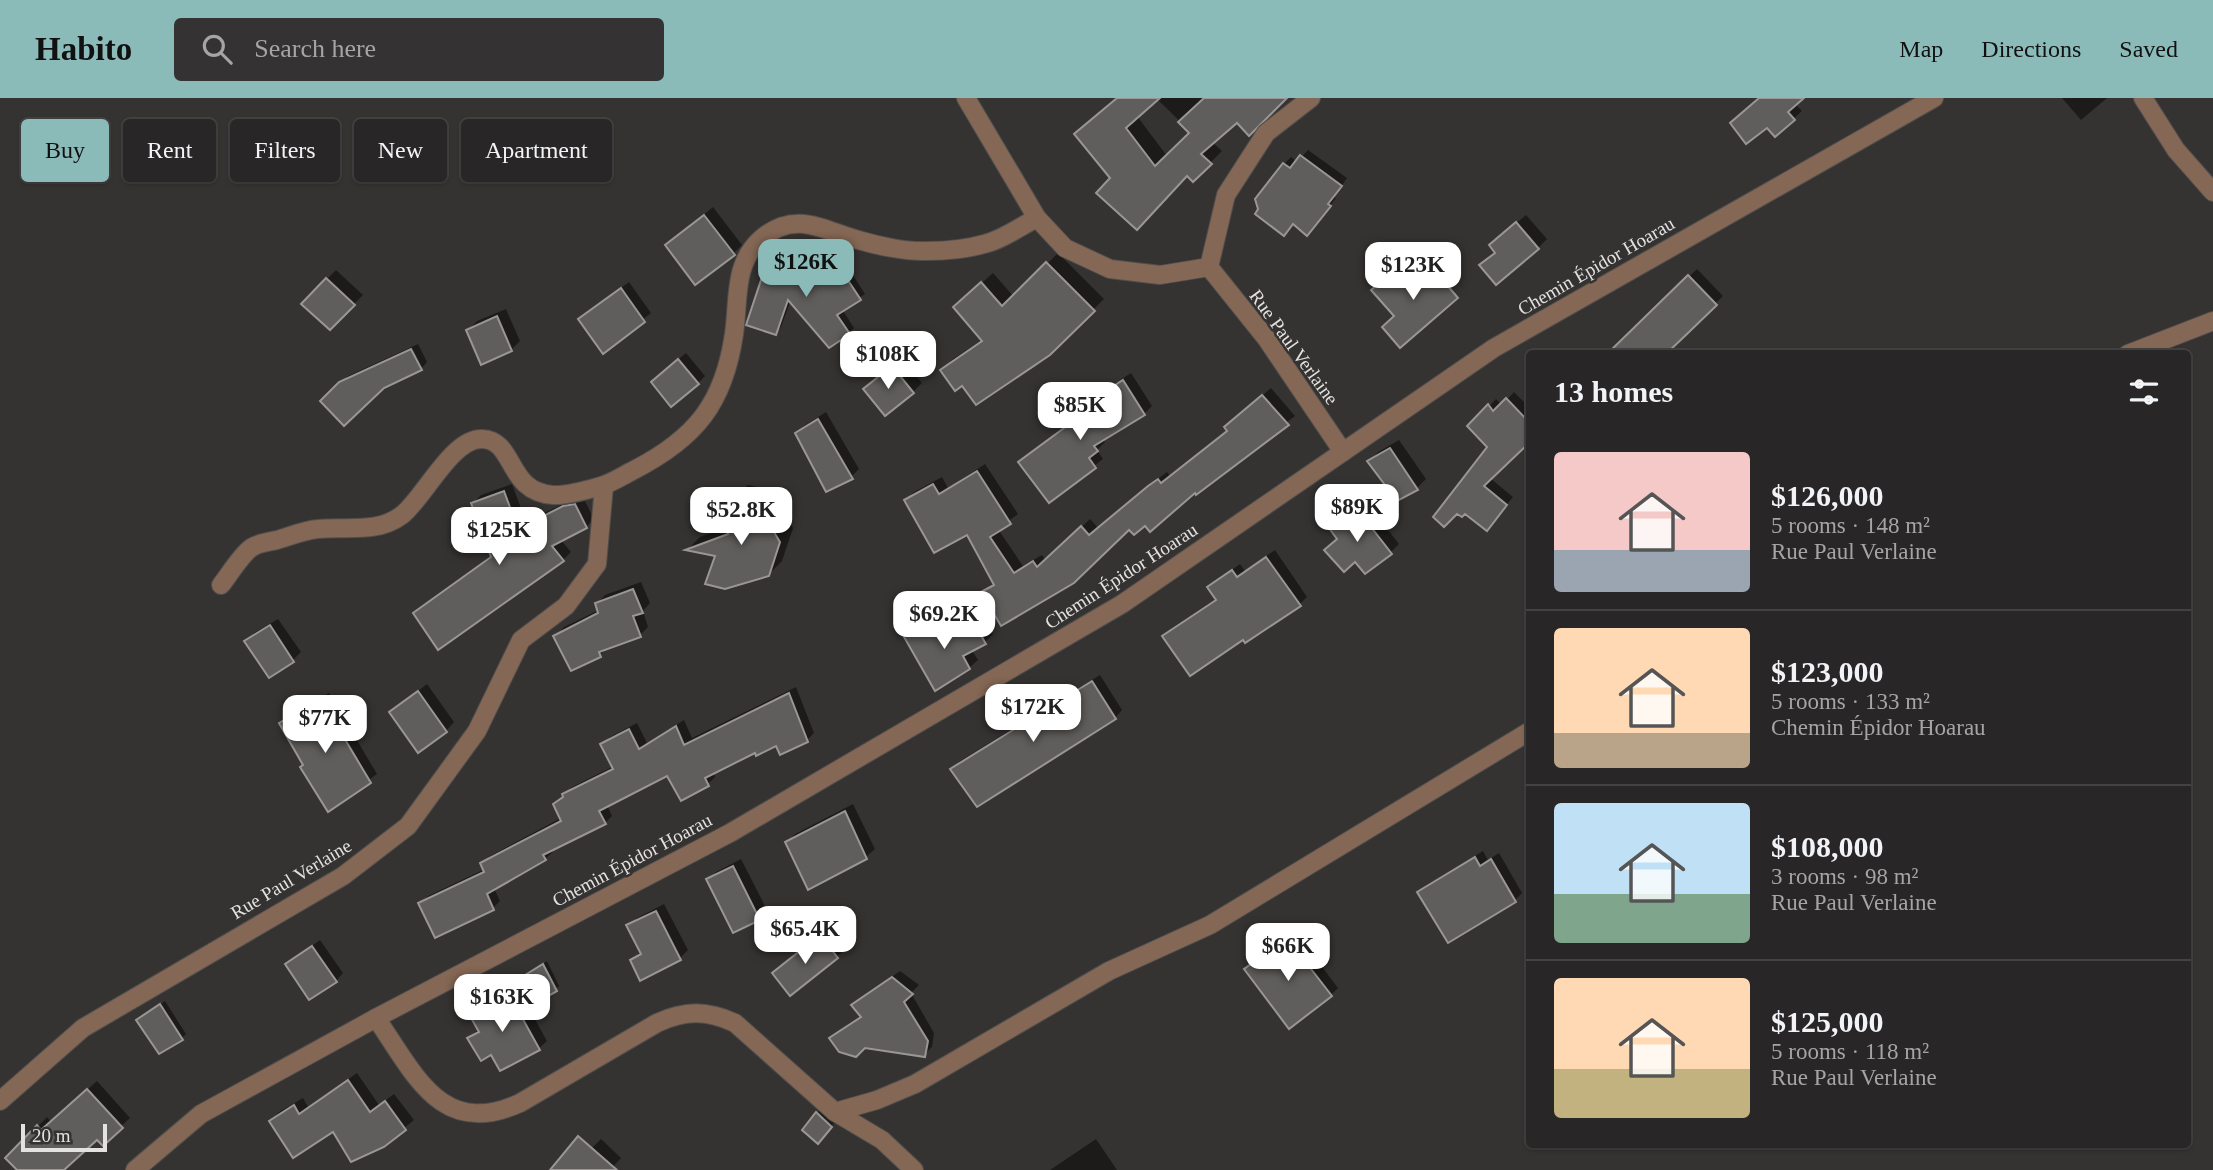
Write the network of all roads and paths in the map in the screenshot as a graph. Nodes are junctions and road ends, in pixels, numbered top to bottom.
1 (966, 98) edge
2 (1311, 98) edge
3 (1934, 98) edge
4 (2143, 98) edge
5 (2213, 192) edge
6 (1037, 218) junction
7 (1209, 267) junction
8 (2213, 321) edge
9 (2138, 350) edge
10 (1343, 452) junction
11 (604, 486) junction
12 (221, 585) dead end
13 (1526, 733) edge
14 (376, 1018) junction
15 (0, 1101) edge
16 (835, 1112) junction
17 (135, 1170) edge
18 (914, 1170) edge

1 - 6 street
2 - 7 street
3 - 10 street, Chemin Épidor Hoarau
4 - 5 street
6 - 7 street
6 - 11 street
7 - 10 street, Rue Paul Verlaine
8 - 9 street
10 - 14 street, Chemin Épidor Hoarau
11 - 12 street
11 - 15 street, Rue Paul Verlaine
13 - 16 street
14 - 16 street
14 - 17 street, Chemin Épidor Hoarau
16 - 18 street

